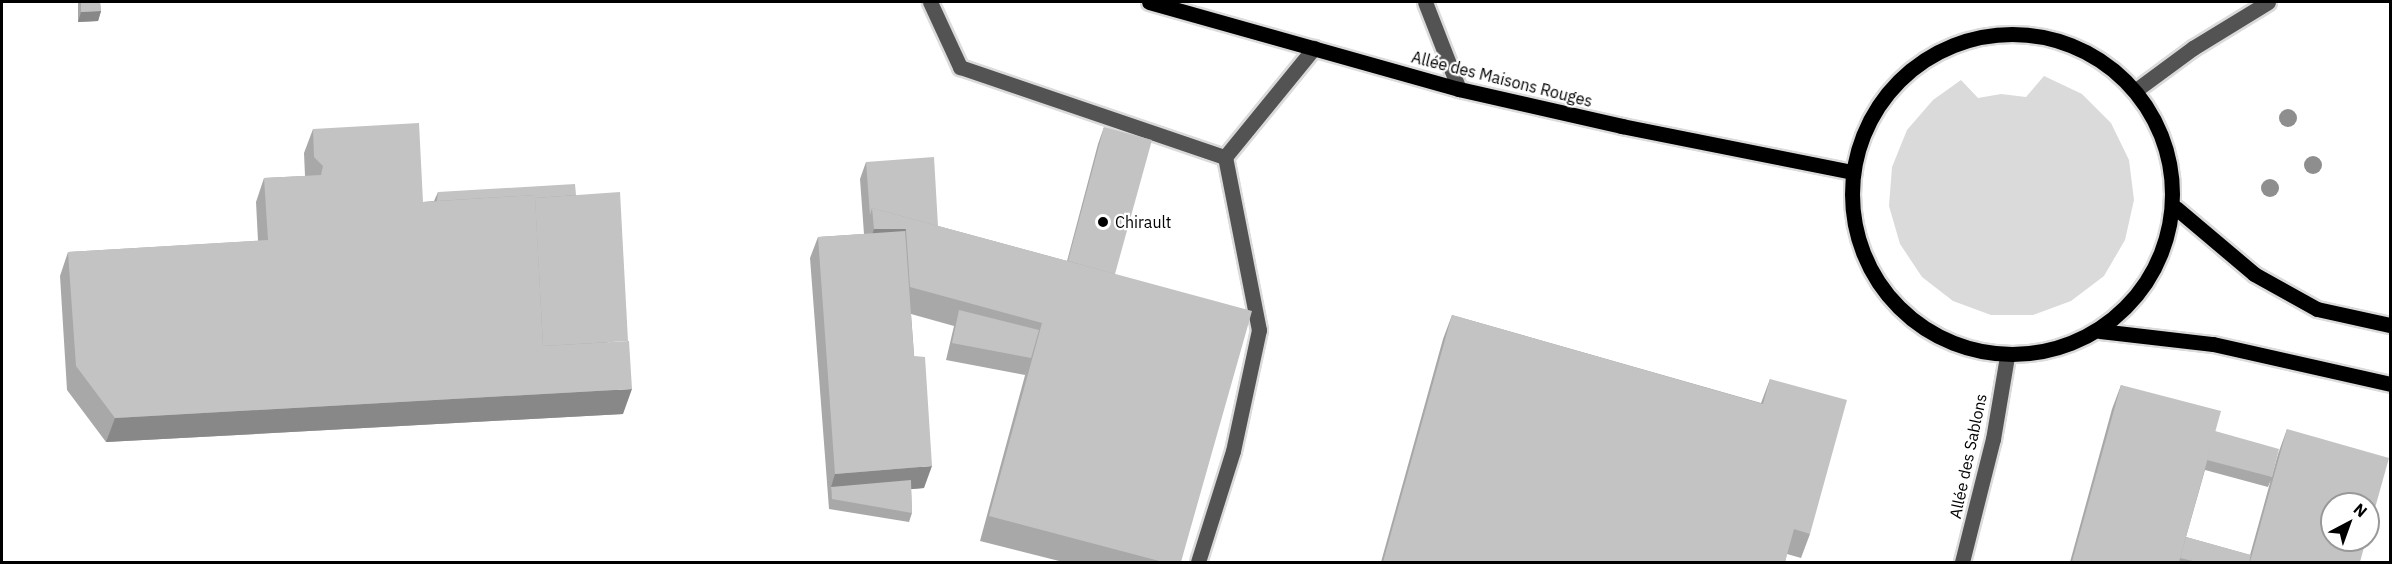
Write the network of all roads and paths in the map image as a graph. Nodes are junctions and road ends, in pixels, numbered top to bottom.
1 (930, 2) edge
2 (1149, 2) edge
3 (1425, 2) edge
4 (2268, 2) edge
5 (1314, 48) junction
6 (1459, 89) junction
7 (2136, 90) junction
8 (1225, 157) junction
9 (1852, 172) junction
10 (2175, 208) junction
11 (2391, 325) edge
12 (2100, 331) junction
13 (2007, 356) junction
14 (2391, 384) edge
15 (1198, 562) edge
16 (1962, 562) edge

1 - 8 street
2 - 5 main road, Allée des Maisons Rouges
3 - 6 street
4 - 7 street
5 - 6 main road, Allée des Maisons Rouges
5 - 8 street
6 - 9 main road, Allée des Maisons Rouges
7 - 9 main road
7 - 10 main road
8 - 15 street
9 - 13 main road
10 - 11 main road
10 - 12 main road
12 - 13 main road
12 - 14 main road
13 - 16 street, Allée des Sablons

